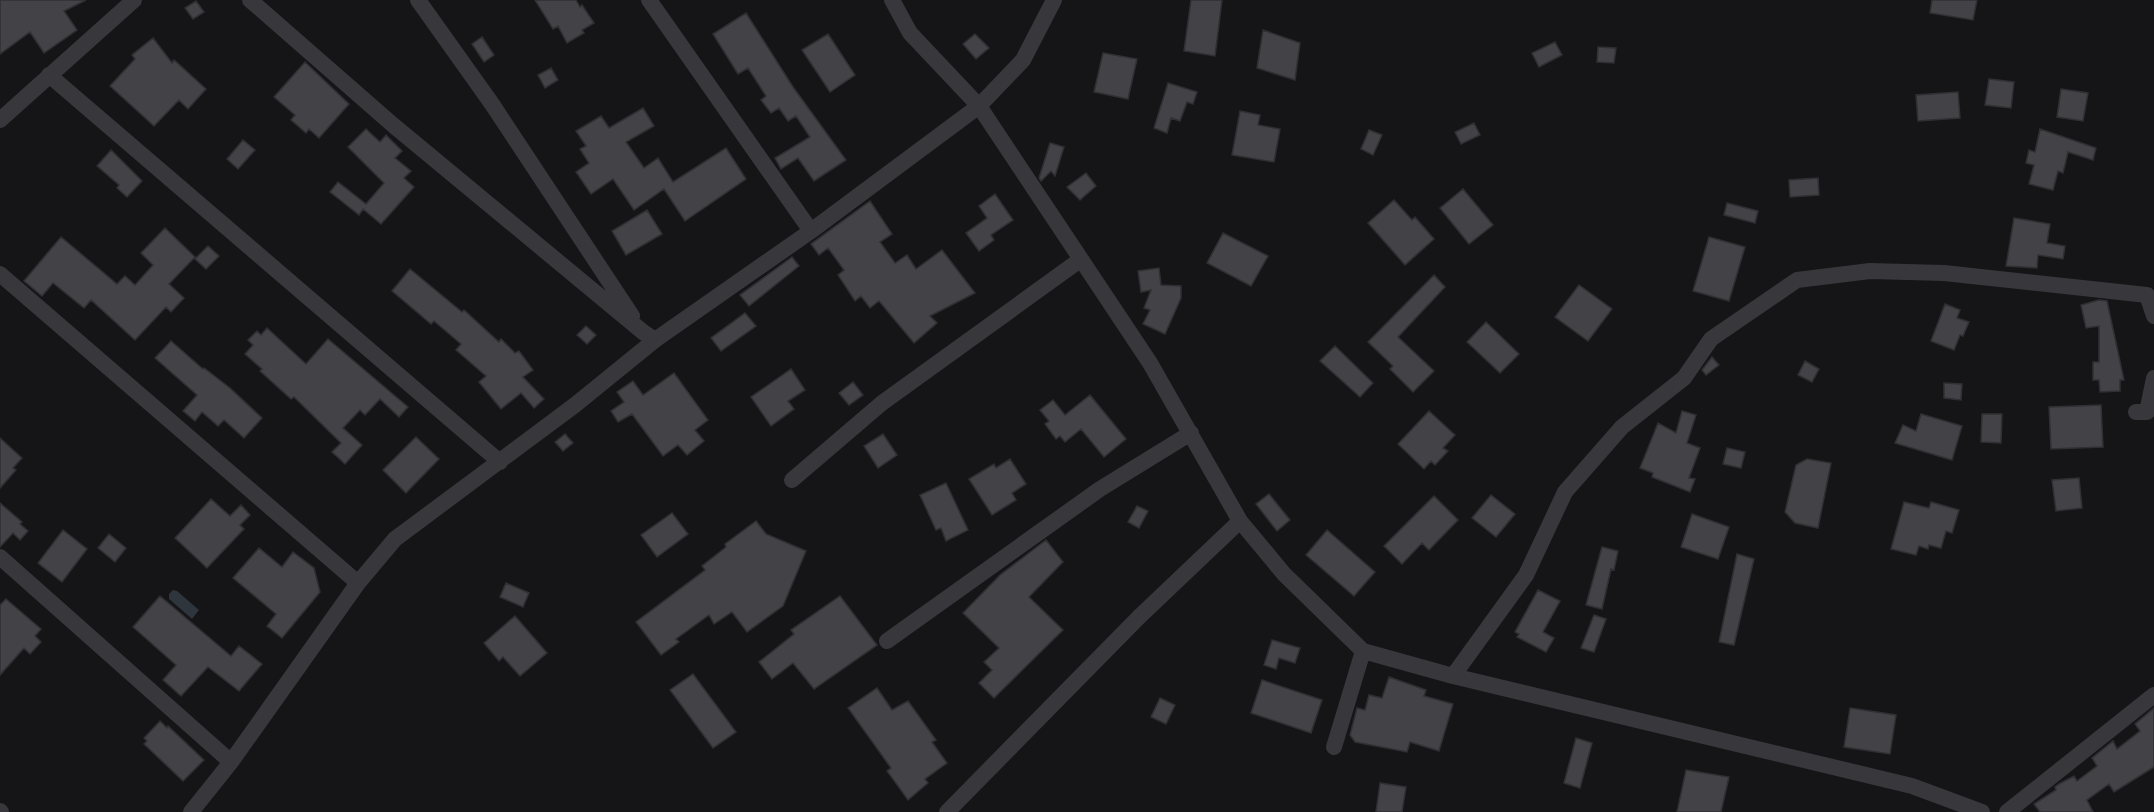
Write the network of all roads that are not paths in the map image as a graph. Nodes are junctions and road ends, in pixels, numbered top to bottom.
1 (134, 0) edge
2 (250, 0) edge
3 (418, 0) edge
4 (649, 0) edge
5 (892, 0) edge
6 (1054, 0) edge
7 (49, 75) junction
8 (979, 106) junction
9 (0, 120) edge
10 (812, 231) junction
11 (1080, 260) junction
12 (0, 274) edge
13 (2154, 316) edge
14 (649, 336) junction
15 (2154, 378) edge
16 (2136, 412) dead end
17 (1191, 433) junction
18 (500, 462) junction
19 (792, 480) dead end
20 (1240, 521) junction
21 (0, 557) edge
22 (358, 583) junction
23 (887, 641) dead end
24 (1363, 651) junction
25 (1453, 676) junction
26 (2154, 694) edge
27 (1334, 747) dead end
28 (231, 762) junction
29 (191, 812) edge
30 (947, 812) edge
31 (1982, 812) edge
32 (2007, 812) edge

1 - 7 street
2 - 14 street
3 - 14 street
4 - 10 street
5 - 8 street
6 - 8 street
7 - 9 street
7 - 18 street
8 - 10 street
8 - 11 street
10 - 14 street
11 - 17 street
11 - 19 street
12 - 22 street
13 - 25 street
14 - 18 street
15 - 16 street
17 - 20 street
17 - 23 street
18 - 22 street
20 - 24 street
20 - 30 street
21 - 28 street
22 - 28 street
24 - 25 street
24 - 27 street
25 - 31 street
26 - 32 street
28 - 29 street

